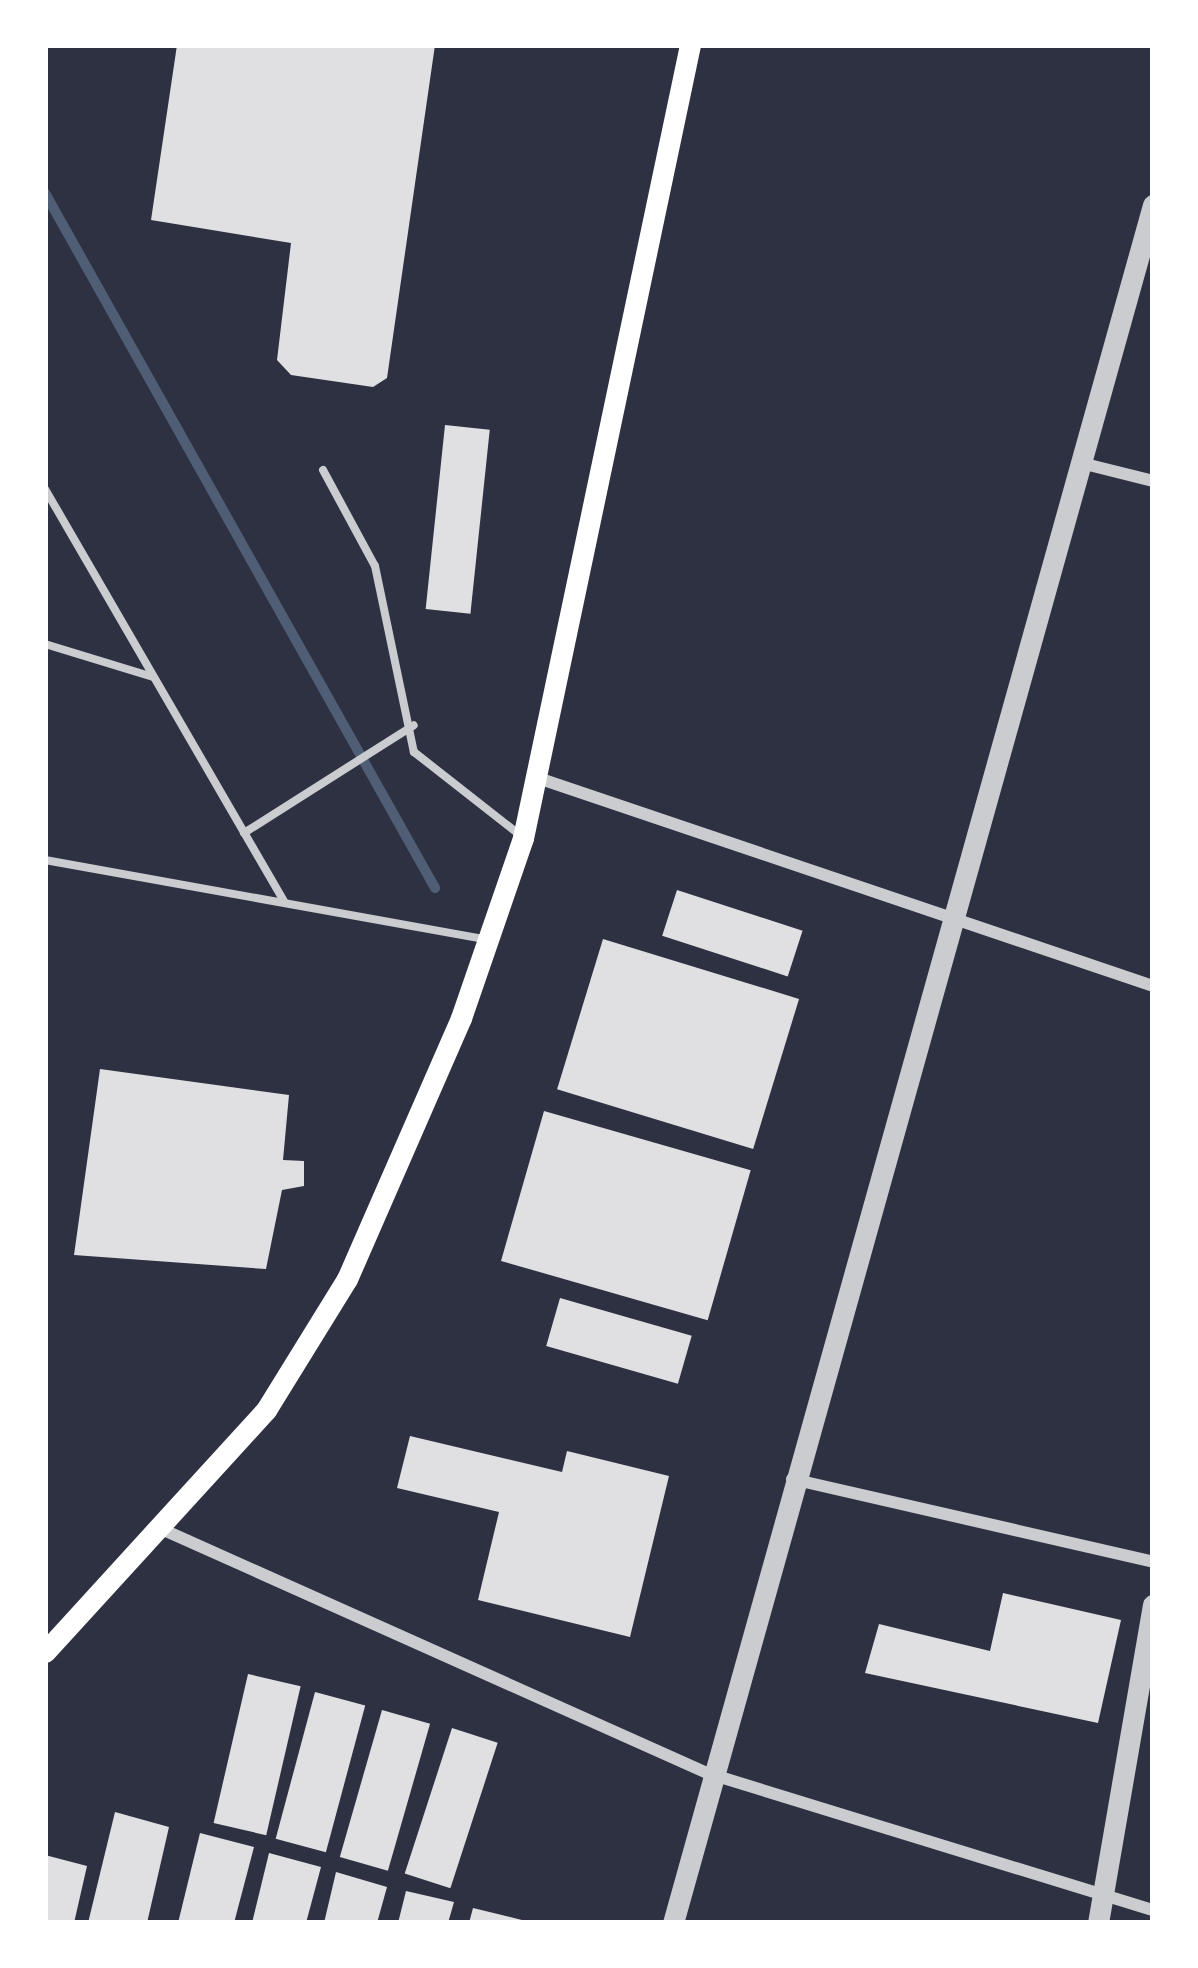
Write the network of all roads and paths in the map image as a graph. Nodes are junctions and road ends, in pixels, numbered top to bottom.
1 (690, 45) edge
2 (1153, 205) edge
3 (1081, 463) junction
4 (323, 470) dead end
5 (1153, 481) edge
6 (45, 489) edge
7 (45, 644) edge
8 (154, 678) junction
9 (415, 724) junction
10 (534, 777) junction
11 (244, 832) junction
12 (523, 838) junction
13 (45, 860) edge
14 (284, 901) junction
15 (952, 925) junction
16 (490, 939) junction
17 (1153, 986) edge
18 (791, 1479) junction
19 (166, 1531) junction
20 (1153, 1562) edge
21 (1153, 1604) edge
22 (45, 1652) edge
23 (707, 1773) junction
24 (1104, 1896) junction
25 (1153, 1910) edge
26 (674, 1923) edge
27 (1098, 1923) edge

1 - 10 main road
2 - 3 street
3 - 5 street
3 - 15 street
4 - 9 lane
6 - 8 lane
7 - 8 lane
8 - 11 lane
9 - 11 lane
9 - 12 lane
10 - 12 main road
10 - 15 street
11 - 14 lane
12 - 16 main road
13 - 14 lane
14 - 16 lane
15 - 17 street
15 - 18 street
16 - 19 main road
18 - 20 street
18 - 23 street
19 - 22 main road
19 - 23 street
21 - 24 street
23 - 24 street
23 - 26 street
24 - 25 street
24 - 27 street

